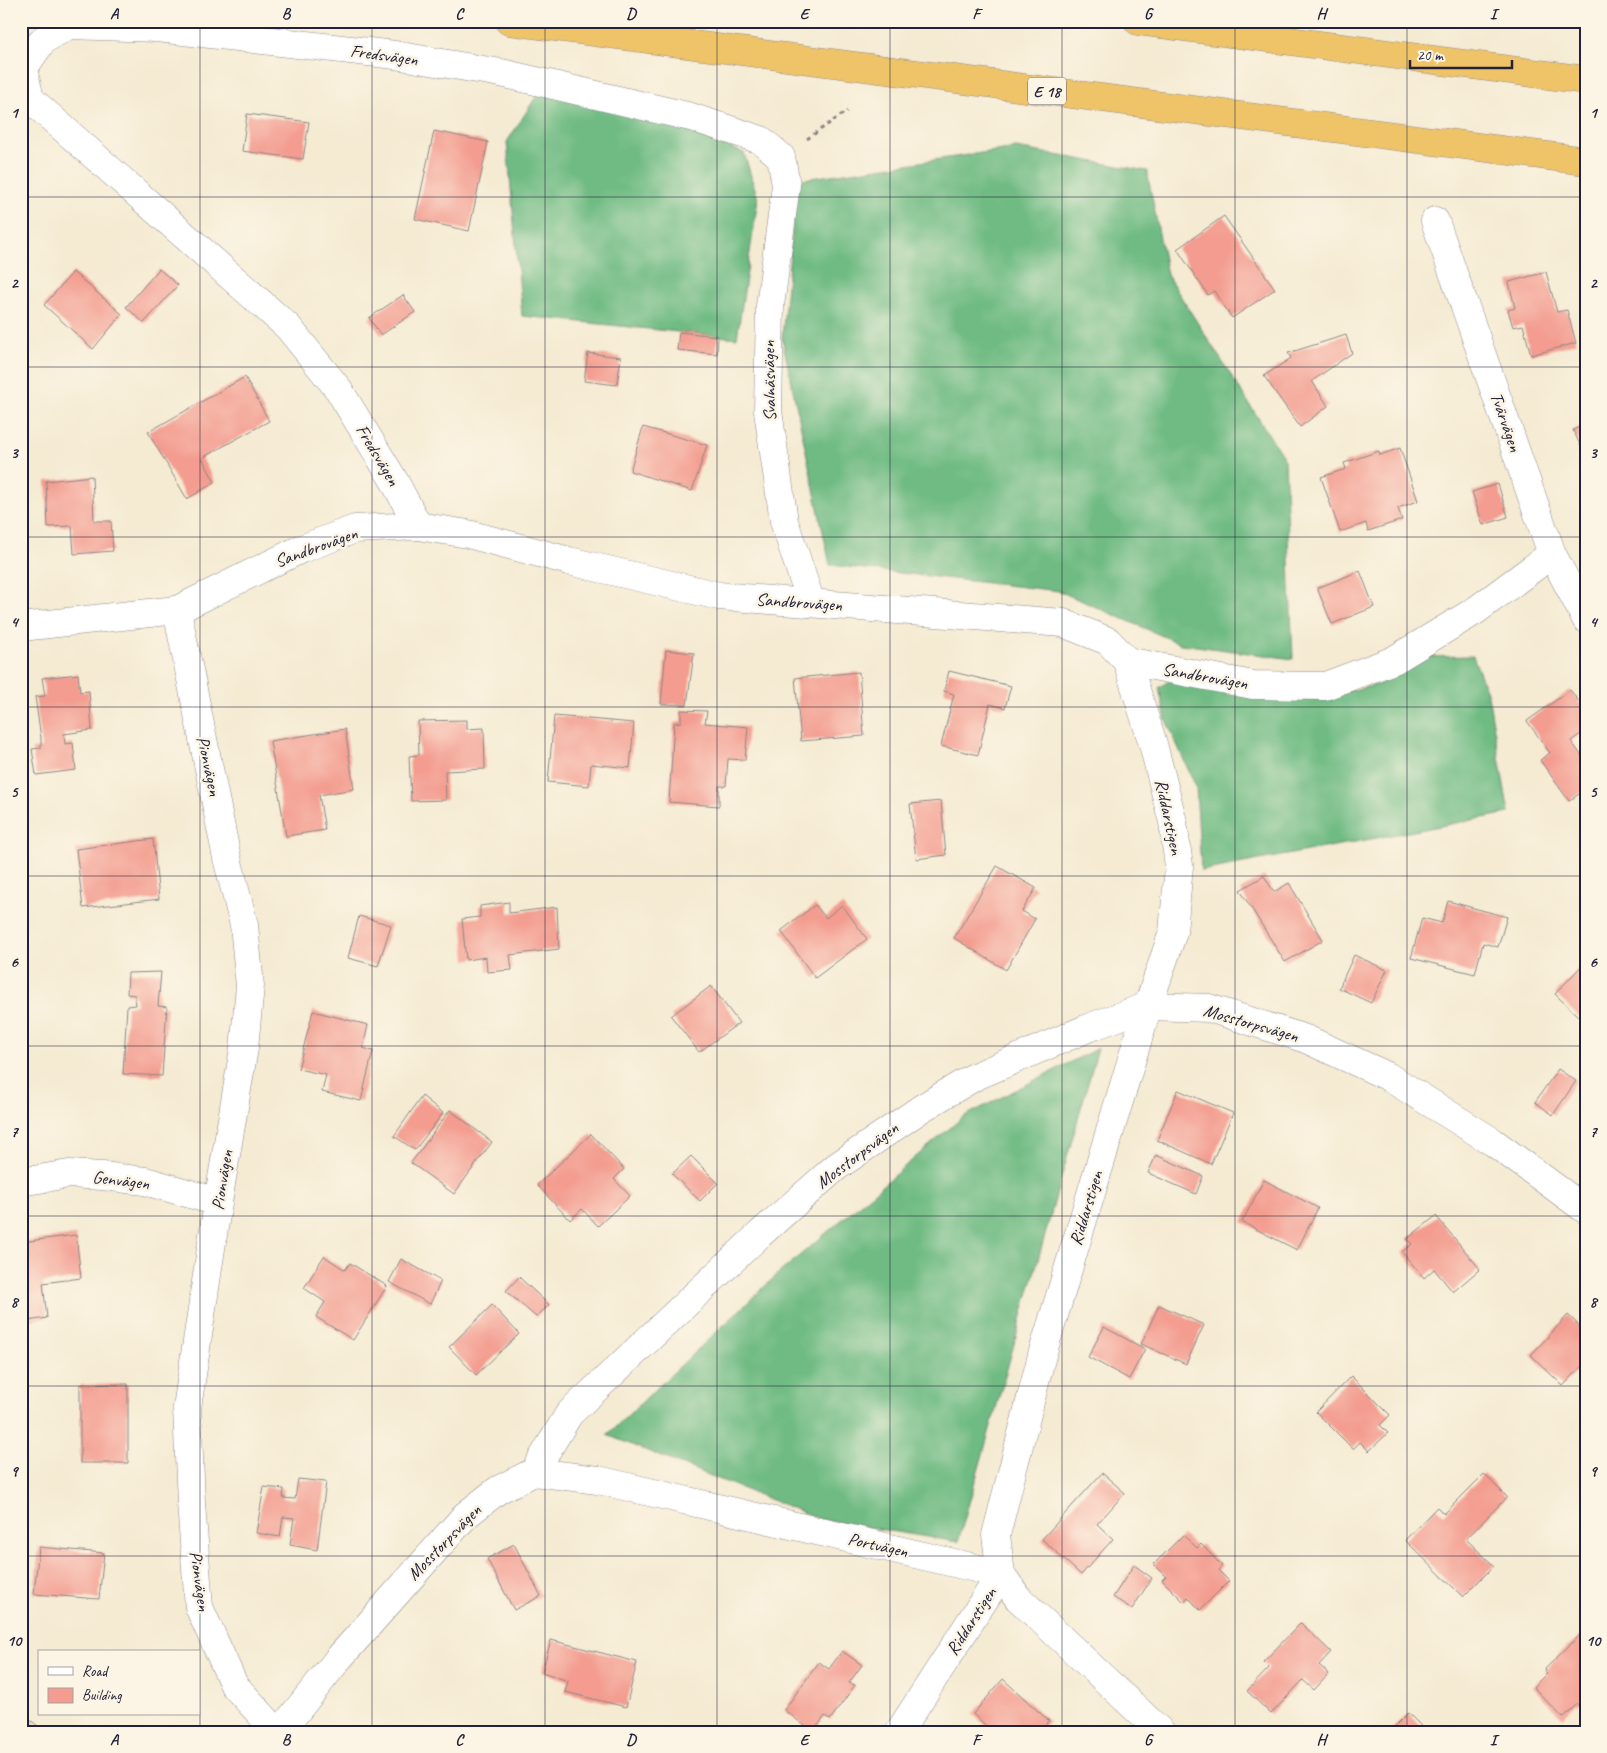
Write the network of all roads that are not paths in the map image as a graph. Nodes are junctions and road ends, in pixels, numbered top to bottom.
1 (509, 21) edge
2 (1138, 21) edge
3 (1586, 80) edge
4 (26, 97) edge
5 (781, 156) joint
6 (1586, 161) edge
7 (1435, 221) dead end
8 (418, 526) junction
9 (1552, 554) junction
10 (811, 603) junction
11 (177, 610) junction
12 (1586, 619) edge
13 (21, 627) edge
14 (1127, 661) junction
15 (1148, 1006) junction
16 (21, 1182) edge
17 (218, 1202) junction
18 (1586, 1210) edge
19 (534, 1472) junction
20 (1001, 1574) junction
21 (279, 1732) edge
22 (899, 1732) edge
23 (1161, 1732) edge

1 - 6 highway, E 18
2 - 3 highway
4 - 5 street, Fredsvägen
4 - 8 street, Fredsvägen
5 - 10 street, Svalnäsvägen
7 - 9 street, Tvärvägen
8 - 10 street, Sandbrovägen
8 - 11 street, Sandbrovägen
9 - 12 street, Tvärvägen
9 - 14 street, Sandbrovägen
10 - 14 street, Sandbrovägen
11 - 13 street, Sandbrovägen
11 - 17 street, Pionvägen
14 - 15 street, Riddarstigen
15 - 18 street, Mosstorpsvägen
15 - 19 street, Mosstorpsvägen
15 - 20 street, Riddarstigen
16 - 17 street, Genvägen
17 - 21 street, Pionvägen
19 - 20 street, Portvägen
19 - 21 street, Mosstorpsvägen
20 - 22 street, Riddarstigen
20 - 23 street

